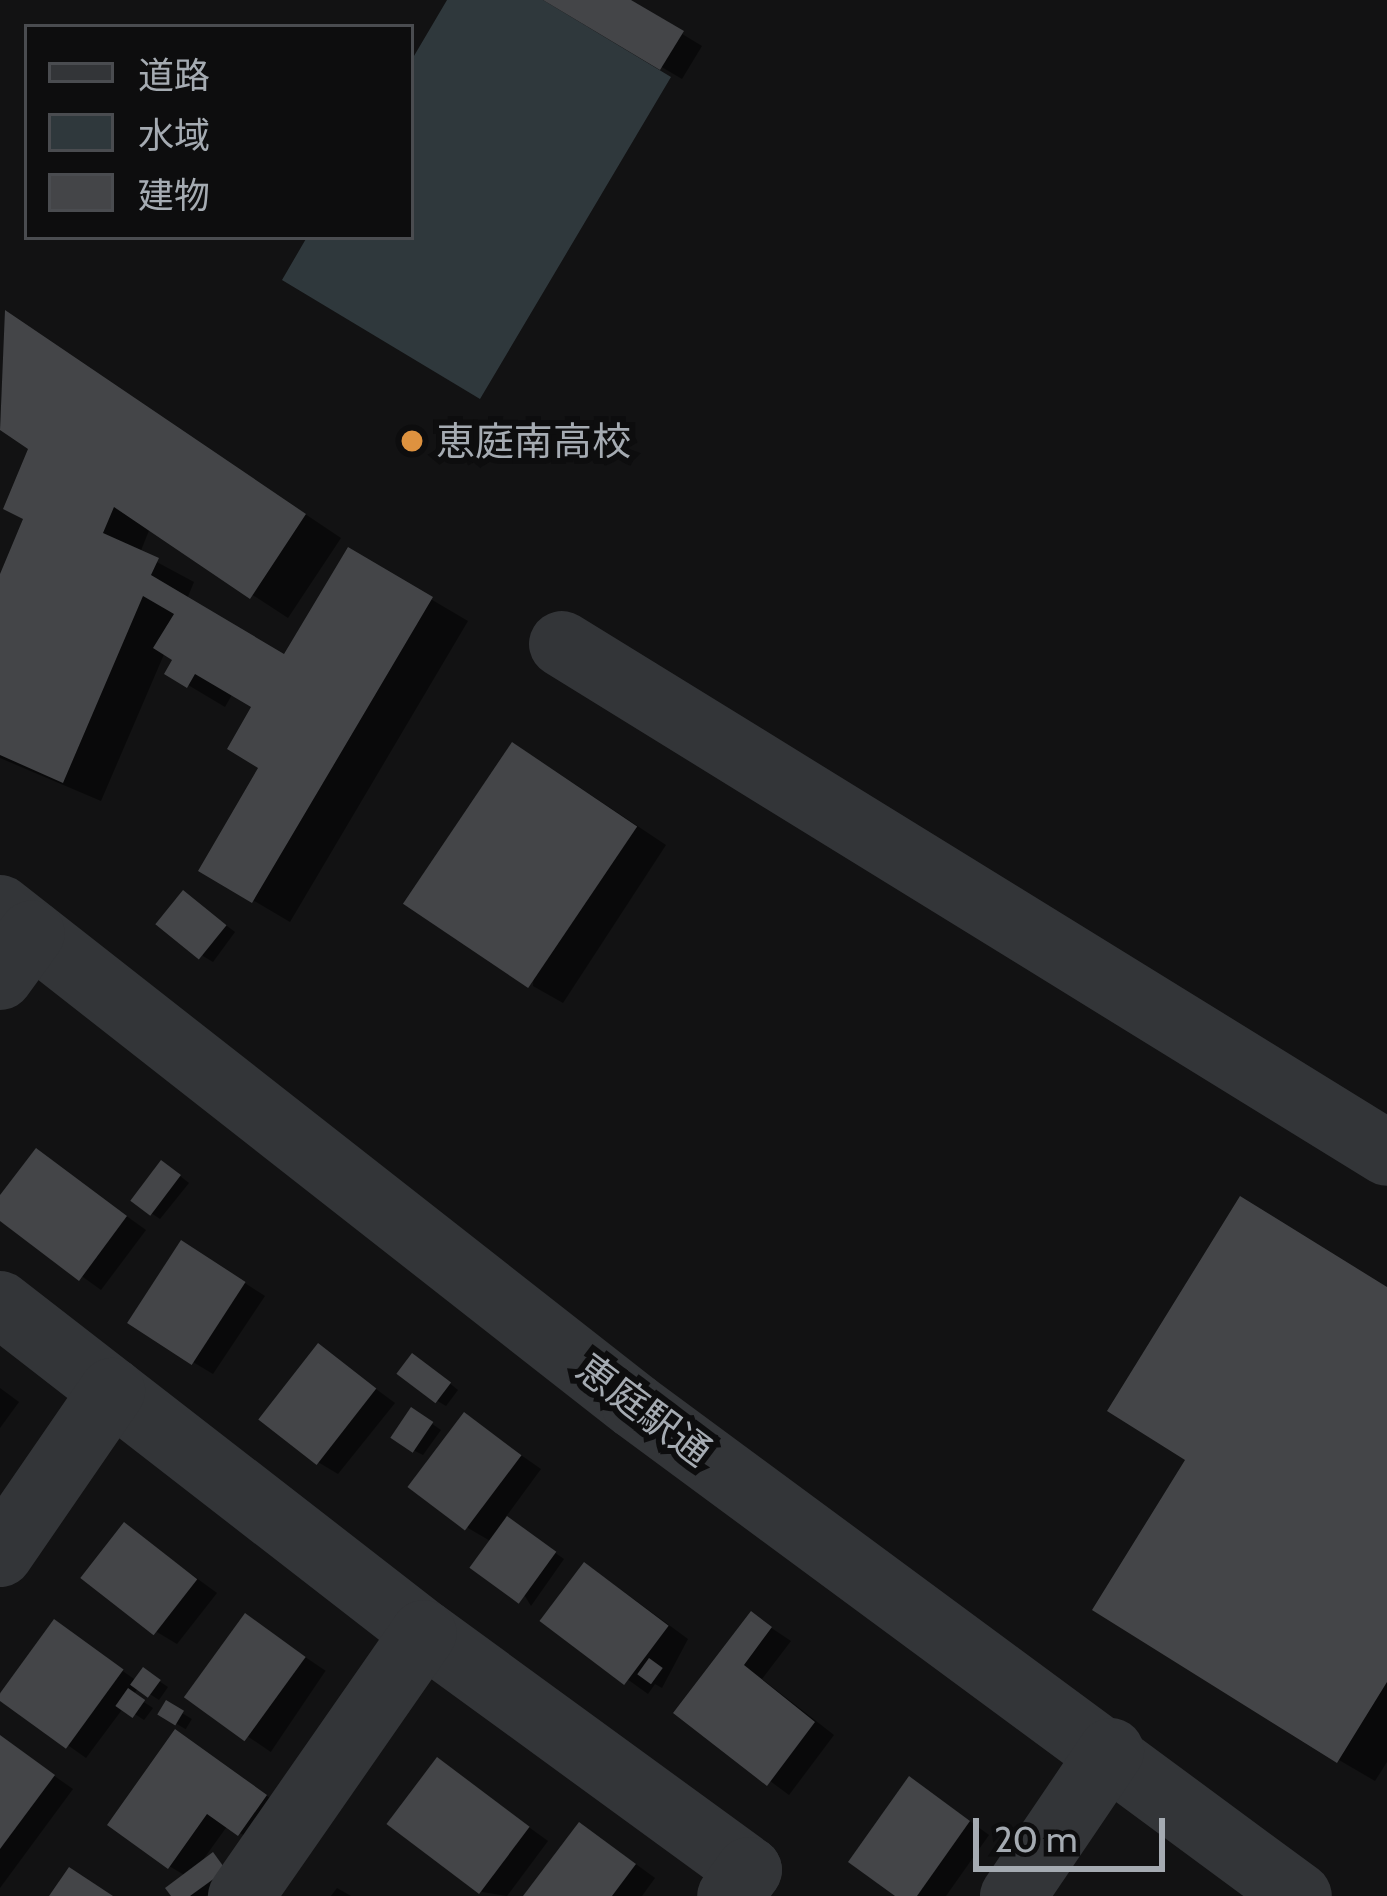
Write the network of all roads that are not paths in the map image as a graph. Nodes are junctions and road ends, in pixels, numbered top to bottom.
1 (562, 644) dead end
2 (11, 939) edge
3 (1387, 1154) edge
4 (0, 1304) edge
5 (112, 1391) junction
6 (0, 1554) edge
7 (424, 1633) junction
8 (1111, 1750) junction
9 (241, 1896) edge
10 (730, 1896) edge
11 (1013, 1896) edge
12 (1299, 1896) edge

1 - 3 street
2 - 8 street, 恵庭駅通
4 - 5 street
5 - 6 street
5 - 7 street
7 - 9 street
7 - 10 street
8 - 11 street
8 - 12 street, 恵庭駅通

